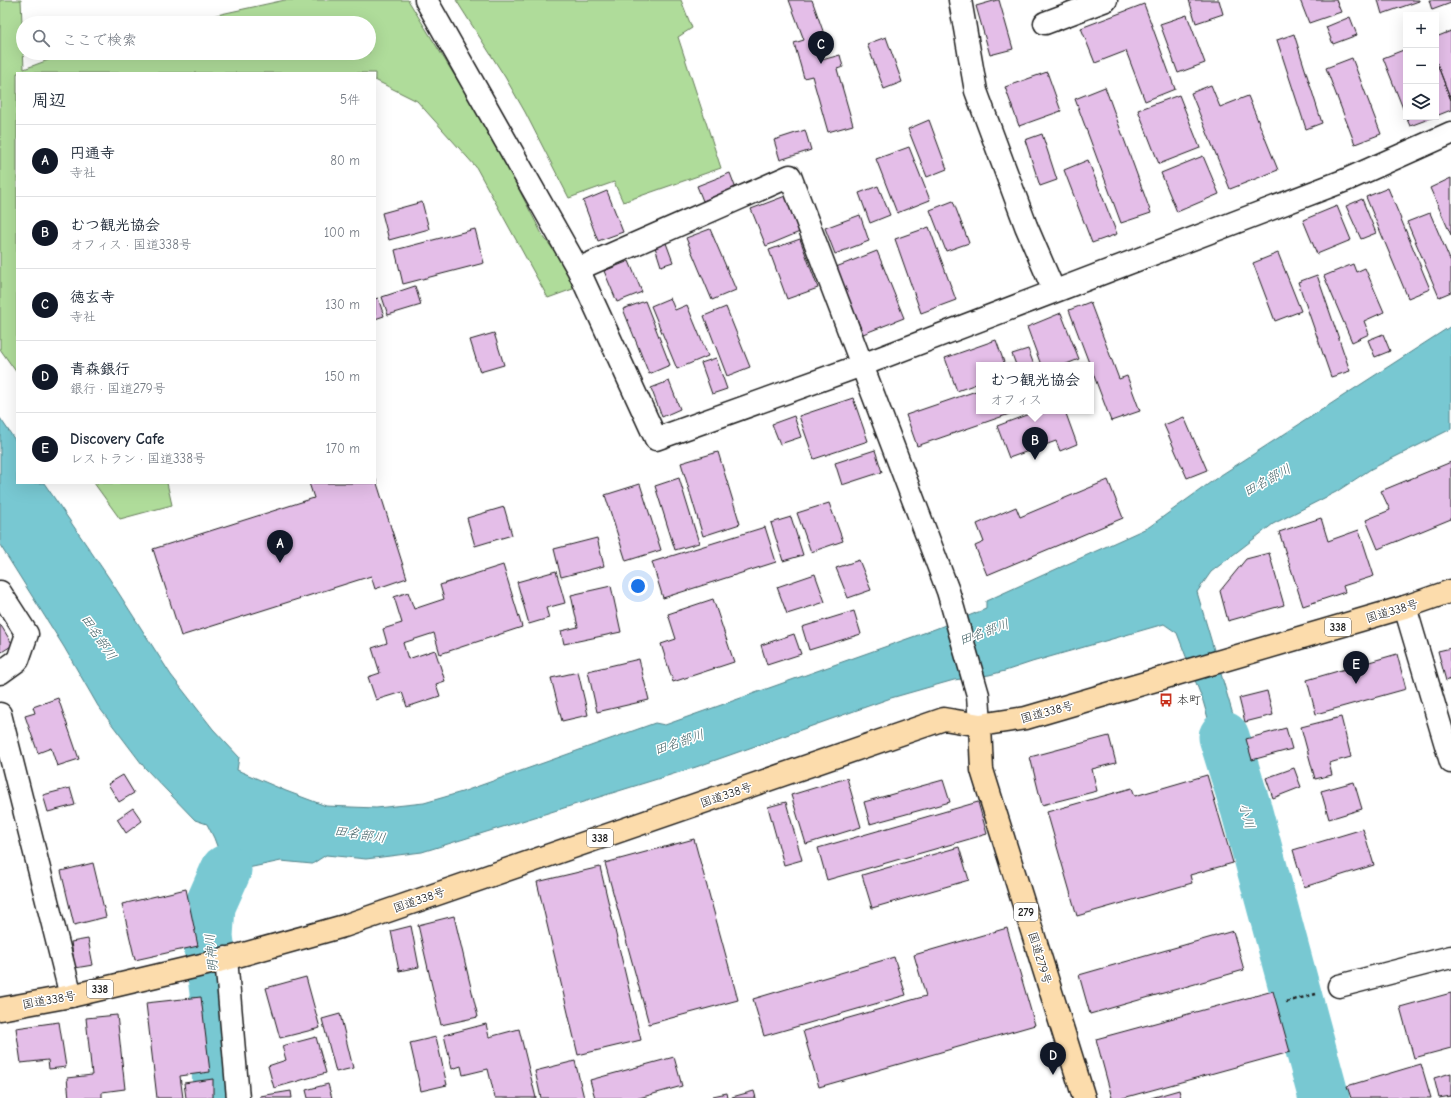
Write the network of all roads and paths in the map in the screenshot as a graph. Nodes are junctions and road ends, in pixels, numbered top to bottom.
1 (426, 0) edge
2 (960, 0) edge
3 (1106, 0) edge
4 (1045, 23) dead end
5 (1451, 132) edge
6 (578, 269) junction
7 (1054, 291) junction
8 (862, 365) junction
9 (1451, 591) edge
10 (0, 592) edge
11 (1406, 607) junction
12 (0, 673) edge
13 (0, 714) edge
14 (980, 725) junction
15 (1451, 762) edge
16 (1451, 957) edge
17 (215, 961) junction
18 (1329, 989) joint
19 (71, 996) junction
20 (1286, 1002) dead end
21 (0, 1009) edge
22 (238, 1098) edge
23 (1084, 1098) edge

1 - 6 street
2 - 7 street
3 - 4 street
5 - 7 street
6 - 8 street
6 - 8 street
7 - 8 street
8 - 14 street
9 - 11 highway, 国道338号 / 338
10 - 12 street
11 - 14 highway, 国道338号 / 338
11 - 15 street
13 - 19 street
14 - 17 highway, 国道338号 / 338
14 - 23 highway, 国道279号 / 279
16 - 18 street
17 - 19 highway, 国道338号 / 338
17 - 22 street
18 - 20 path
19 - 21 highway, 国道338号 / 338

